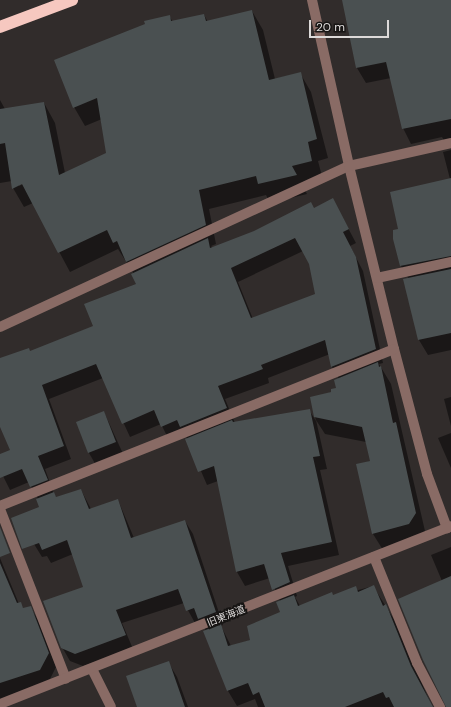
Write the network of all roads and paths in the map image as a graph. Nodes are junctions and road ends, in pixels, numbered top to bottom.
1 (72, 0) edge
2 (312, 0) edge
3 (0, 27) edge
4 (451, 144) edge
5 (349, 166) junction
6 (451, 262) edge
7 (377, 278) junction
8 (0, 327) edge
9 (394, 349) junction
10 (0, 506) edge
11 (0, 509) edge
12 (449, 527) edge
13 (374, 557) junction
14 (92, 669) junction
15 (66, 679) junction
16 (0, 704) edge
17 (111, 707) edge
18 (440, 707) edge

1 - 3 highway
2 - 5 street
4 - 5 street
5 - 7 street
5 - 8 street
6 - 7 street
7 - 9 street
9 - 10 street
9 - 12 street
11 - 15 street
12 - 13 street, 旧東海道
13 - 14 street, 旧東海道
13 - 18 street
14 - 15 street, 旧東海道
14 - 17 street
15 - 16 street, 旧東海道

